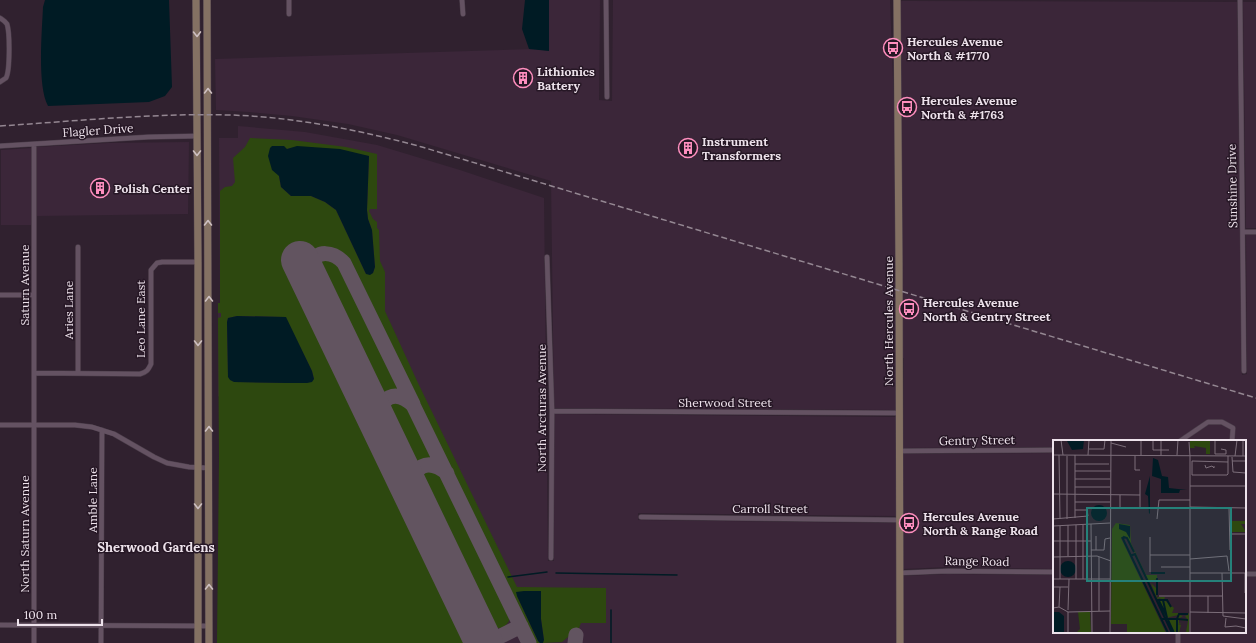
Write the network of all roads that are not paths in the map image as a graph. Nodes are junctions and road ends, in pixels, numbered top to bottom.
1 (196, 0) edge
2 (207, 0) edge
3 (288, 0) edge
4 (462, 0) edge
5 (606, 0) edge
6 (897, 0) edge
7 (1240, 0) edge
8 (289, 14) dead end
9 (463, 14) dead end
10 (0, 18) edge
11 (0, 82) edge
12 (606, 97) dead end
13 (197, 136) junction
14 (34, 144) junction
15 (0, 146) edge
16 (1243, 232) junction
17 (1256, 232) edge
18 (78, 247) dead end
19 (547, 258) dead end
20 (198, 262) junction
21 (0, 295) edge
22 (34, 295) junction
23 (1244, 372) dead end
24 (35, 373) junction
25 (78, 373) junction
26 (552, 411) junction
27 (899, 414) junction
28 (0, 425) edge
29 (34, 425) junction
30 (102, 430) junction
31 (1181, 440) edge
32 (1232, 440) edge
33 (1053, 450) edge
34 (899, 451) junction
35 (198, 467) junction
36 (209, 468) junction
37 (641, 517) dead end
38 (899, 520) junction
39 (551, 558) dead end
40 (1053, 572) edge
41 (900, 573) junction
42 (0, 625) edge
43 (34, 625) junction
44 (101, 625) junction
45 (198, 626) junction
46 (209, 626) junction
47 (34, 643) edge
48 (102, 643) edge
49 (198, 643) edge
50 (209, 643) edge
51 (900, 643) edge

1 -> 13 main road
36 -> 2 main road
3 - 8 street
4 - 9 street
5 - 12 street
6 - 27 main road, North Hercules Avenue
7 - 16 street, Sunshine Drive
10 - 11 street
13 - 14 street, Flagler Drive
13 -> 20 main road
14 - 15 street, Flagler Drive
14 - 22 street, Saturn Avenue
16 - 17 street
16 - 23 street, Sunshine Drive
18 - 25 street, Aries Lane
19 - 26 street, North Arcturas Avenue
20 - 25 street, Leo Lane East
20 -> 35 main road
21 - 22 street
22 - 24 street, Saturn Avenue
24 - 25 street
24 - 29 street, Saturn Avenue
26 - 27 street, Sherwood Street
26 - 39 street, North Arcturas Avenue
27 - 34 main road, North Hercules Avenue
28 - 29 street
29 - 30 street
29 - 43 street, North Saturn Avenue
30 - 35 street
30 - 44 street, Amble Lane
31 - 32 street
33 - 34 street, Gentry Street
34 - 38 main road, North Hercules Avenue
35 - 36 street
35 -> 45 main road
46 -> 36 main road
37 - 38 street, Carroll Street
38 - 41 main road, North Hercules Avenue
40 - 41 street, Range Road
41 - 51 main road, North Hercules Avenue
42 - 43 street
43 - 44 street
43 - 47 street, North Saturn Avenue
44 - 45 street
44 - 48 street, Amble Lane
45 - 46 street
45 - 49 main road
46 - 50 main road

